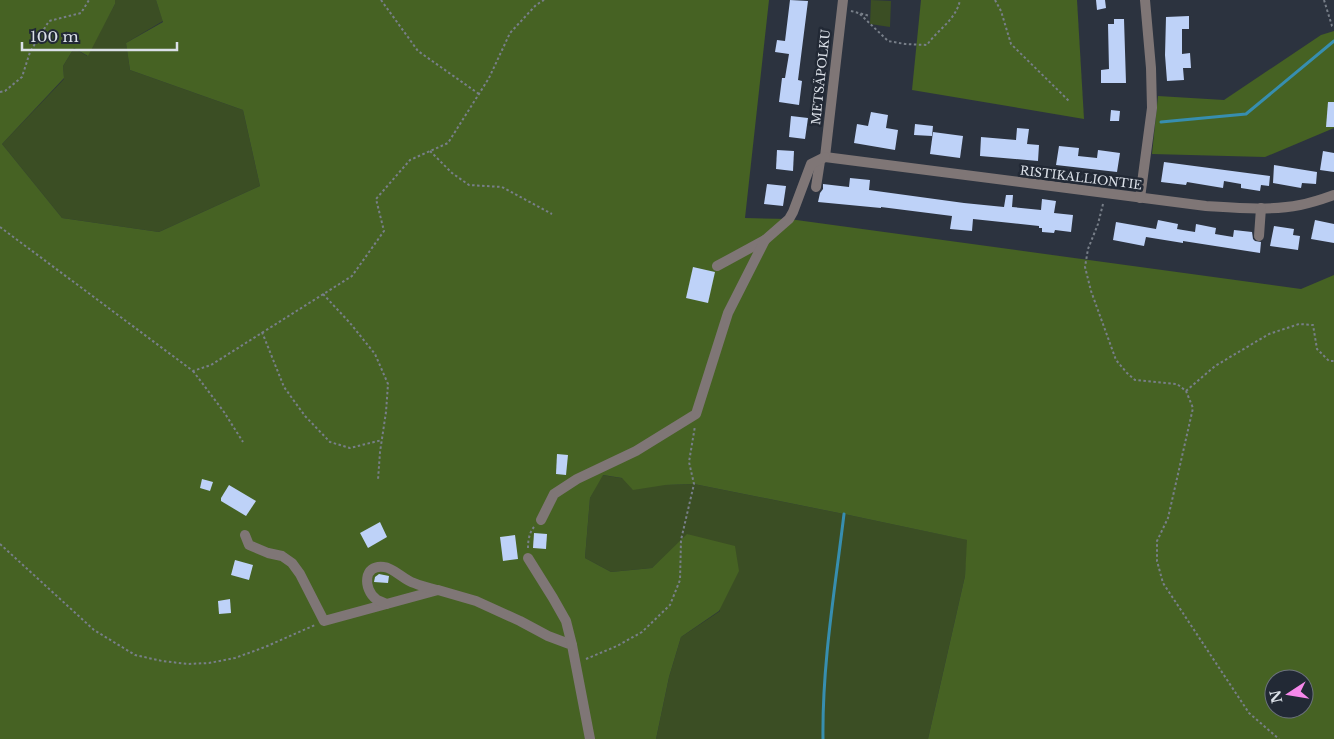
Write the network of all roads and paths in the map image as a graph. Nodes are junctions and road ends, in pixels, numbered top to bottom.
1 (90, 0) edge
2 (381, 0) edge
3 (544, 0) edge
4 (960, 0) edge
5 (995, 0) edge
6 (1145, 0) edge
7 (1324, 0) edge
8 (842, 4) edge
9 (860, 14) junction
10 (870, 16) dead end
11 (1334, 28) edge
12 (0, 92) edge
13 (479, 94) junction
14 (1069, 101) dead end
15 (430, 151) junction
16 (822, 159) junction
17 (816, 187) dead end
18 (1105, 194) junction
19 (1334, 195) edge
20 (1140, 198) junction
21 (1261, 208) junction
22 (552, 214) dead end
23 (0, 227) edge
24 (1259, 236) dead end
25 (764, 240) junction
26 (717, 266) dead end
27 (323, 294) junction
28 (262, 332) junction
29 (1334, 361) edge
30 (193, 371) junction
31 (1186, 391) junction
32 (696, 414) junction
33 (382, 440) junction
34 (243, 442) dead end
35 (378, 480) dead end
36 (541, 520) joint
37 (245, 535) dead end
38 (0, 544) edge
39 (528, 558) joint
40 (438, 590) junction
41 (386, 604) junction
42 (324, 621) junction
43 (572, 646) junction
44 (575, 663) junction
45 (590, 739) edge
46 (1279, 739) edge

1 - 12 path
2 - 13 path
3 - 13 path
4 - 9 path
5 - 14 path
6 - 20 street
7 - 11 path
8 - 9 path
8 - 16 street, METSÄPOLKU
9 - 10 path
13 - 15 path
15 - 22 path
15 - 27 path
16 - 17 street, METSÄPOLKU
16 - 18 street, RISTIKALLIONTIE
16 - 25 street
18 - 20 street, RISTIKALLIONTIE
18 - 31 path
19 - 21 street, RISTIKALLIONTIE
20 - 21 street, RISTIKALLIONTIE
21 - 24 street
23 - 30 path
25 - 26 street
25 - 32 street
27 - 28 path
27 - 33 path
28 - 30 path
28 - 33 path
29 - 31 path
30 - 34 path
31 - 46 path
32 - 36 street
32 - 44 path
33 - 35 path
36 - 39 path
37 - 42 street
38 - 42 path
39 - 43 street
40 - 41 street
40 - 41 street
40 - 43 street
41 - 42 street
43 - 44 street
44 - 45 street

